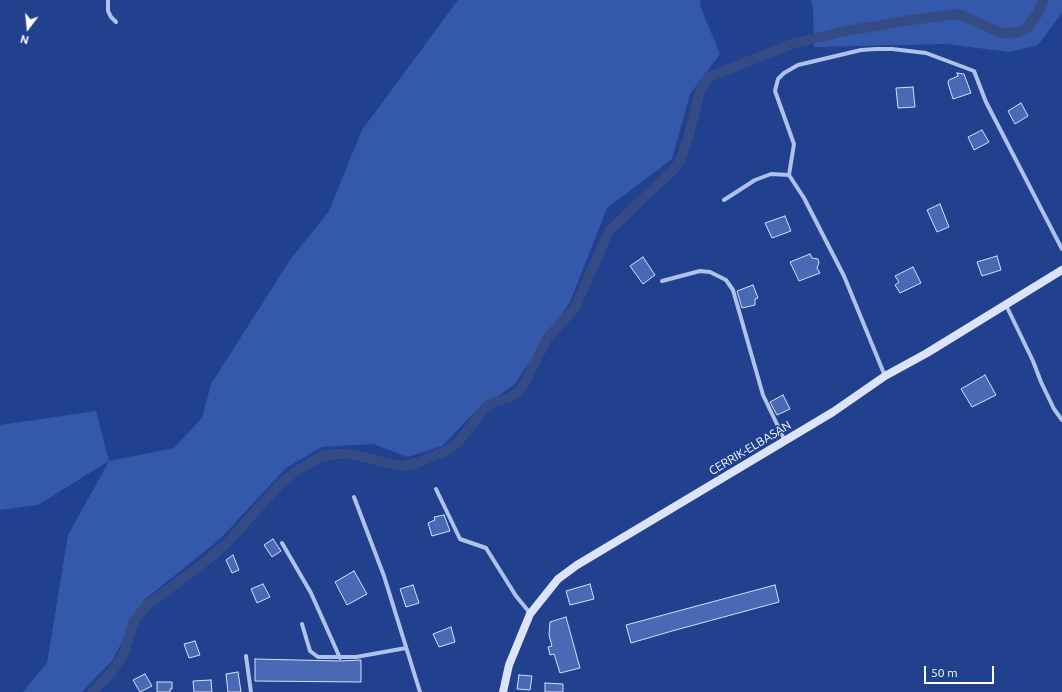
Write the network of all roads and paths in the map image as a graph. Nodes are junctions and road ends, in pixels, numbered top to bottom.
1 (108, 0) edge
2 (116, 22) dead end
3 (789, 175) junction
4 (724, 200) dead end
5 (1062, 249) edge
6 (1062, 270) edge
7 (662, 281) dead end
8 (1005, 303) junction
9 (886, 376) junction
10 (1062, 420) edge
11 (785, 441) junction
12 (436, 489) dead end
13 (354, 497) dead end
14 (282, 543) dead end
15 (530, 614) junction
16 (302, 624) dead end
17 (406, 648) junction
18 (246, 656) dead end
19 (340, 658) junction
20 (251, 692) edge
21 (420, 692) edge
22 (503, 692) edge

1 - 2 street
3 - 4 street
3 - 5 street
3 - 9 street
6 - 8 main road, CERRIK-ELBASAN
7 - 11 street
8 - 9 main road, CERRIK-ELBASAN
8 - 10 street
9 - 11 main road, CERRIK-ELBASAN
11 - 15 main road, CERRIK-ELBASAN
12 - 15 street
13 - 17 street
14 - 19 street
15 - 22 main road, CERRIK-ELBASAN
16 - 19 street
17 - 19 street
17 - 21 street
18 - 20 street

